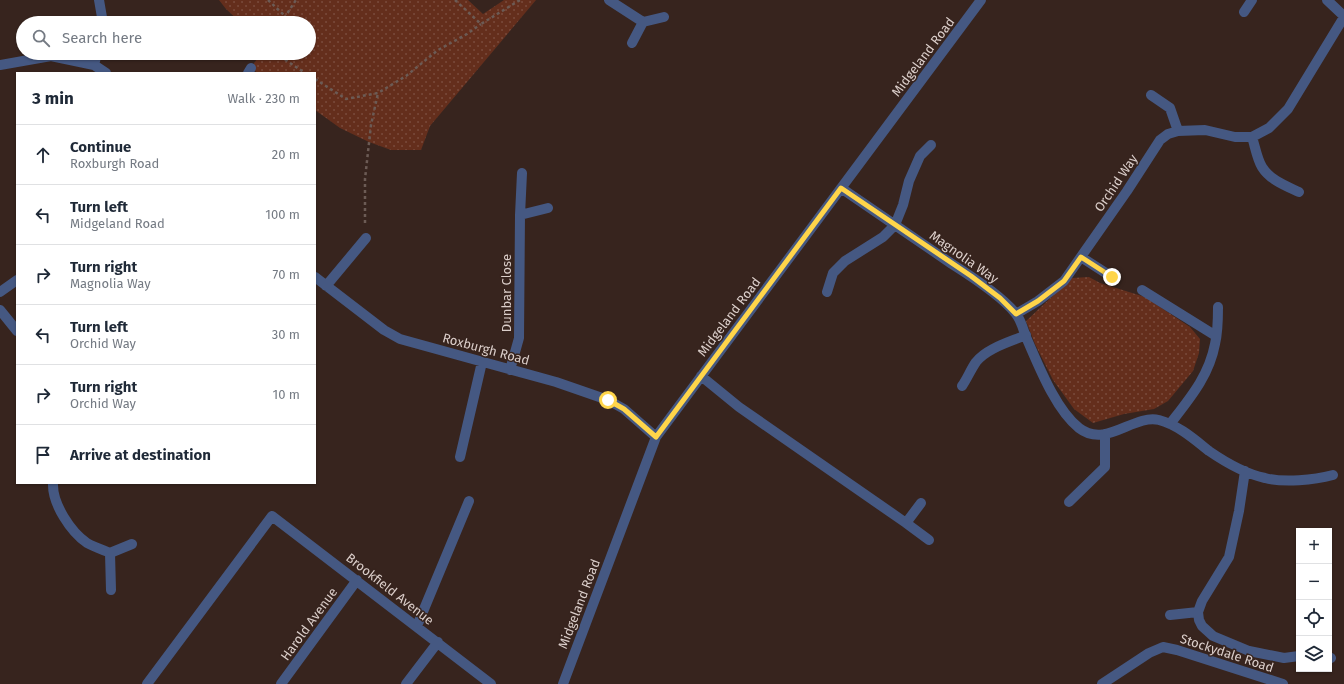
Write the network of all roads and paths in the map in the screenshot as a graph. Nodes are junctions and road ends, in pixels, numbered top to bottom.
1 (99, 0) edge
2 (268, 0) edge
3 (296, 0) edge
4 (456, 0) edge
5 (520, 0) edge
6 (609, 0) edge
7 (981, 0) edge
8 (1252, 0) edge
9 (1327, 0) edge
10 (1244, 12) dead end
11 (102, 16) edge
12 (285, 16) joint
13 (1344, 16) edge
14 (664, 17) dead end
15 (643, 22) junction
16 (481, 24) junction
17 (632, 43) dead end
18 (28, 60) edge
19 (70, 60) edge
20 (95, 60) edge
21 (286, 60) edge
22 (0, 65) edge
23 (94, 65) junction
24 (104, 72) edge
25 (304, 72) edge
26 (316, 80) edge
27 (378, 93) junction
28 (1151, 95) dead end
29 (1178, 131) junction
30 (1252, 137) junction
31 (930, 146) dead end
32 (522, 173) dead end
33 (841, 188) junction
34 (1299, 192) dead end
35 (548, 208) dead end
36 (520, 215) junction
37 (895, 225) junction
38 (366, 238) joint
39 (1081, 257) junction
40 (1112, 277) dead end
41 (316, 278) edge
42 (16, 281) edge
43 (326, 286) junction
44 (1142, 290) dead end
45 (0, 292) edge
46 (827, 292) dead end
47 (1218, 307) dead end
48 (0, 310) edge
49 (1016, 314) junction
50 (16, 330) edge
51 (1026, 335) junction
52 (1216, 336) junction
53 (482, 362) junction
54 (510, 370) junction
55 (701, 376) junction
56 (962, 386) dead end
57 (1170, 424) junction
58 (1105, 434) junction
59 (656, 437) junction
60 (460, 457) dead end
61 (1245, 471) junction
62 (1333, 475) dead end
63 (53, 484) edge
64 (469, 501) dead end
65 (1069, 502) dead end
66 (921, 503) dead end
67 (906, 523) junction
68 (929, 540) dead end
69 (132, 544) dead end
70 (110, 553) junction
71 (357, 580) junction
72 (111, 590) dead end
73 (1198, 612) junction
74 (1170, 615) dead end
75 (417, 626) junction
76 (438, 642) junction
77 (1296, 656) edge
78 (147, 684) edge
79 (281, 684) edge
80 (406, 684) edge
81 (491, 684) edge
82 (563, 684) edge
83 (1102, 684) edge
84 (1283, 684) edge

1 - 11 street
2 - 12 path
3 - 12 path
4 - 16 path
5 - 16 path
6 - 15 street
7 - 33 street, Midgeland Road
8 - 10 street
9 - 13 street
13 - 30 street
14 - 15 street
15 - 17 street
16 - 27 path
18 - 22 street
19 - 23 street
20 - 23 street
21 - 25 path
23 - 24 street
26 - 27 path
27 - 38 path
28 - 29 street
29 - 30 street, Orchid Way
29 - 39 street, Orchid Way
30 - 34 street
31 - 37 street
32 - 36 street, Dunbar Close
33 - 37 street, Magnolia Way
33 - 55 street, Midgeland Road
35 - 36 street
36 - 54 street, Dunbar Close
37 - 46 street
37 - 49 street, Magnolia Way
38 - 43 street
39 - 40 street
39 - 49 street, Orchid Way
41 - 43 street, Roxburgh Road
42 - 45 street
43 - 53 street, Roxburgh Road
44 - 52 street
47 - 52 street
48 - 50 street
49 - 51 street, Magnolia Way
51 - 56 street
51 - 58 street, Magnolia Way
52 - 57 street
53 - 54 street, Roxburgh Road
53 - 60 street
54 - 59 street, Roxburgh Road
55 - 59 street, Midgeland Road
55 - 67 street
57 - 58 street, Magnolia Way
57 - 61 street, Magnolia Way
58 - 65 street
59 - 82 street, Midgeland Road
61 - 62 street, Magnolia Way
61 - 73 street
63 - 70 street
64 - 75 street
66 - 67 street
67 - 68 street
69 - 70 street
70 - 72 street
71 - 75 street, Brookfield Avenue
71 - 78 street, Brookfield Avenue
71 - 79 street, Harold Avenue
73 - 74 street
73 - 77 street
75 - 76 street, Brookfield Avenue
76 - 80 street
76 - 81 street, Brookfield Avenue
83 - 84 street, Stockydale Road

